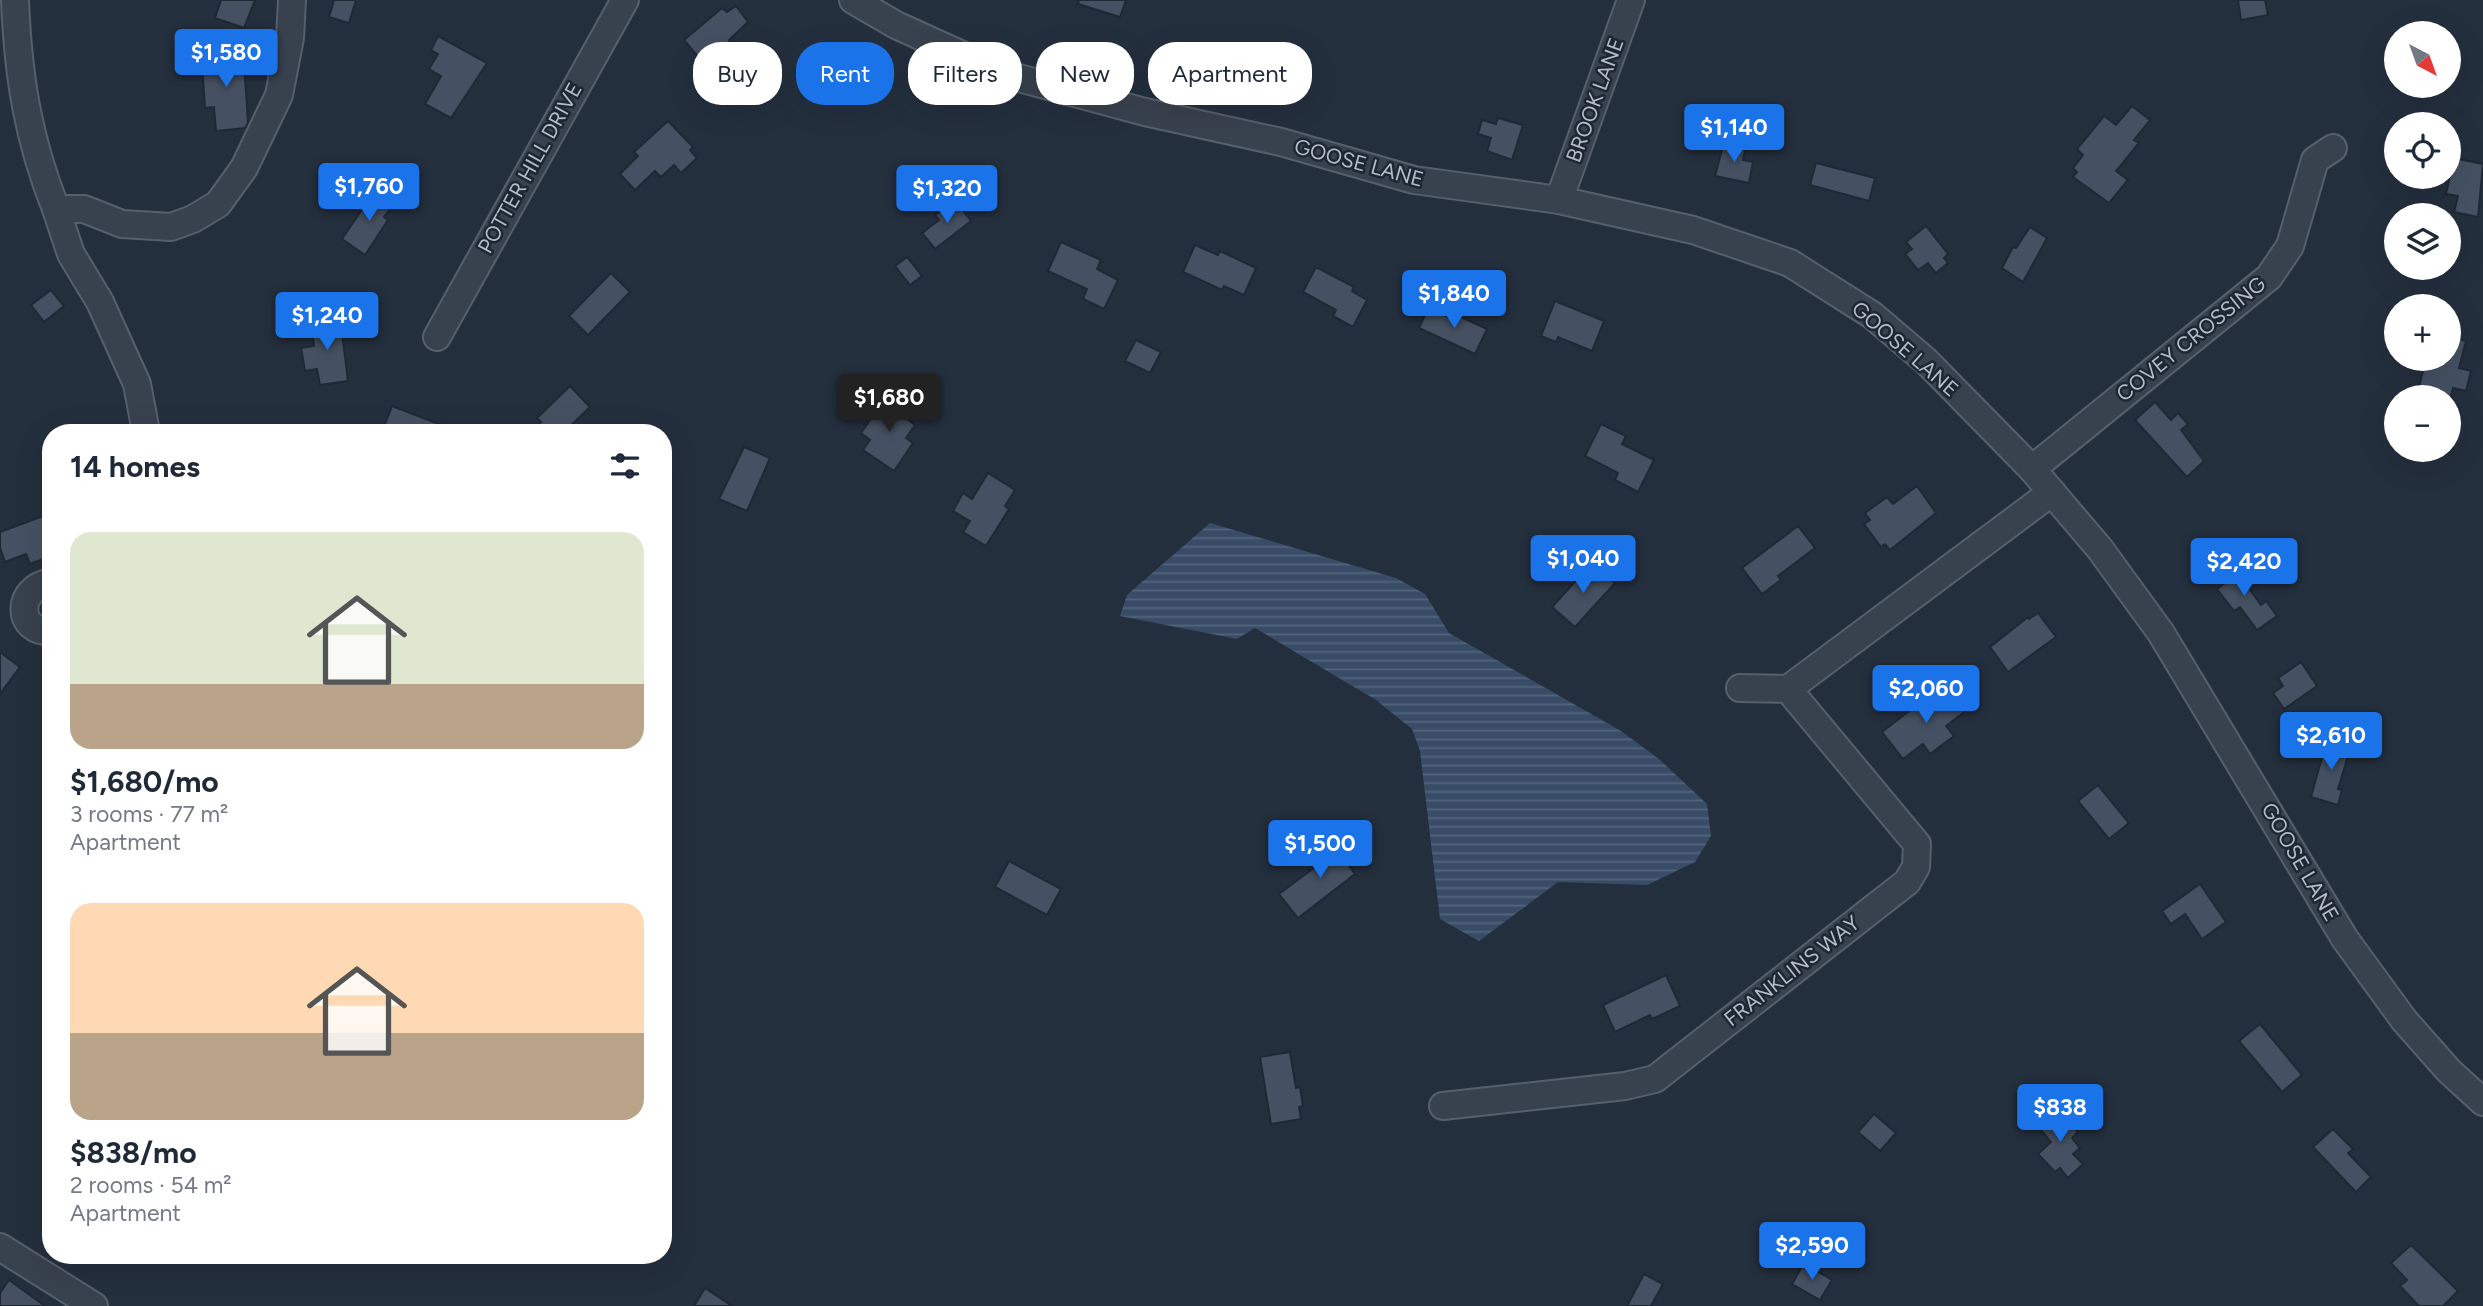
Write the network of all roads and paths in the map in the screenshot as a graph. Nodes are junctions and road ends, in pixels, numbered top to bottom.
1 (15, 0) edge
2 (292, 0) edge
3 (625, 0) edge
4 (853, 0) edge
5 (1630, 0) edge
6 (2333, 148) dead end
7 (1559, 200) junction
8 (56, 209) junction
9 (437, 337) dead end
10 (144, 424) edge
11 (2032, 469) junction
12 (2052, 492) junction
13 (42, 583) edge
14 (42, 631) edge
15 (1740, 688) dead end
16 (1788, 689) junction
17 (2483, 1102) edge
18 (1443, 1106) dead end
19 (0, 1247) edge
20 (94, 1306) edge

1 - 8 street
2 - 8 street
3 - 9 street, POTTER HILL DRIVE
4 - 7 street, GOOSE LANE
5 - 7 street, BROOK LANE
6 - 11 street, COVEY CROSSING
7 - 11 street, GOOSE LANE
8 - 10 street
11 - 12 street, GOOSE LANE
12 - 16 street
12 - 17 street, GOOSE LANE
13 - 14 street
15 - 16 street
16 - 18 street, FRANKLINS WAY
19 - 20 street

